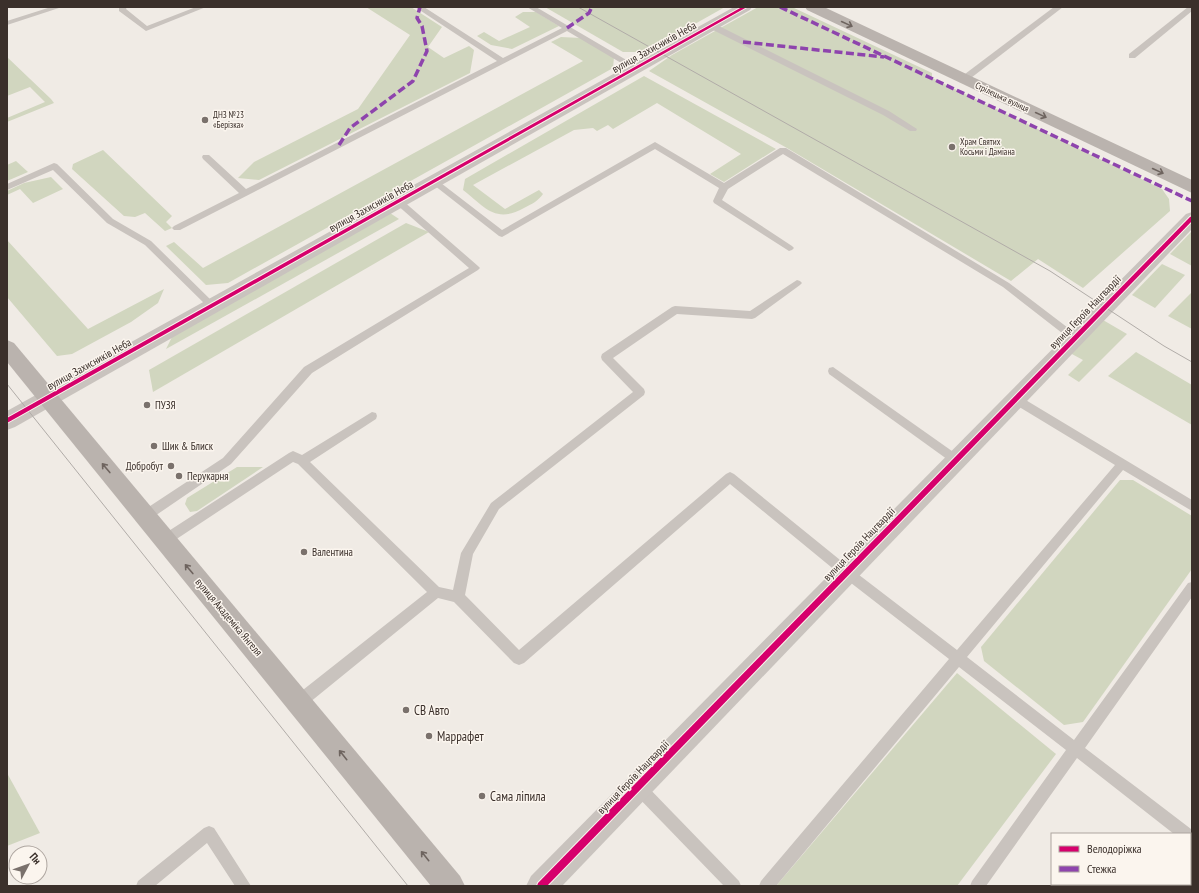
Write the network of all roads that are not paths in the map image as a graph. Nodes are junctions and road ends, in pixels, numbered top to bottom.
1 (58, 7) edge
2 (123, 7) edge
3 (202, 7) edge
4 (419, 7) edge
5 (531, 7) edge
6 (745, 7) edge
7 (812, 7) edge
8 (1059, 7) edge
9 (1192, 7) edge
10 (7, 23) edge
11 (712, 26) junction
12 (567, 28) junction
13 (1132, 56) dead end
14 (503, 61) junction
15 (636, 68) junction
16 (964, 79) junction
17 (913, 129) dead end
18 (206, 157) dead end
19 (434, 182) junction
20 (1192, 186) edge
21 (7, 187) edge
22 (724, 188) junction
23 (245, 193) junction
24 (399, 202) junction
25 (1192, 218) edge
26 (177, 228) dead end
27 (789, 248) dead end
28 (797, 283) dead end
29 (212, 306) junction
30 (1075, 337) junction
31 (7, 348) edge
32 (832, 371) dead end
33 (48, 398) junction
34 (1015, 399) junction
35 (372, 416) dead end
36 (7, 421) edge
37 (955, 459) junction
38 (302, 461) junction
39 (1121, 464) junction
40 (1192, 506) edge
41 (145, 516) junction
42 (165, 540) junction
43 (846, 572) junction
44 (1192, 587) edge
45 (436, 592) junction
46 (458, 597) junction
47 (958, 657) junction
48 (299, 702) junction
49 (1075, 749) junction
50 (638, 787) junction
51 (1185, 833) edge
52 (143, 886) edge
53 (244, 886) edge
54 (450, 886) edge
55 (541, 886) edge
56 (734, 886) edge
57 (766, 886) edge
58 (977, 886) edge

1 - 10 lane
2 - 3 lane
4 - 14 lane
5 - 12 lane
6 - 11 street, вулиця Захисників Неба
7 -> 16 main road, Стрілецька вулиця
8 - 16 lane
9 - 13 lane
11 - 15 street, вулиця Захисників Неба
11 - 17 lane
12 - 14 lane
12 - 15 lane
14 - 23 lane
15 - 19 street, вулиця Захисників Неба
16 -> 20 main road, Стрілецька вулиця
18 - 23 lane
19 - 22 lane
19 - 24 street, вулиця Захисників Неба
21 - 29 lane
22 - 27 lane
22 - 30 lane
23 - 26 lane
24 - 29 street, вулиця Захисників Неба
24 - 41 lane
25 - 30 street, вулиця Героїв Нацгвардії
28 - 46 lane
29 - 33 street, вулиця Захисників Неба
30 - 34 street, вулиця Героїв Нацгвардії
31 - 33 main road, вулиця Академіка Янгеля
32 - 37 lane
33 - 36 street, вулиця Захисників Неба
41 -> 33 main road, вулиця Академіка Янгеля
34 - 37 street, вулиця Героїв Нацгвардії
34 - 39 lane
35 - 38 lane
37 - 43 street, вулиця Героїв Нацгвардії
38 - 42 lane
38 - 45 lane
39 - 40 lane
39 - 47 lane
41 - 42 main road, вулиця Академіка Янгеля
48 -> 42 main road, вулиця Академіка Янгеля
43 - 46 lane
43 - 47 lane
43 - 50 street, вулиця Героїв Нацгвардії
44 - 49 lane
45 - 46 lane
45 - 48 lane
47 - 49 lane
47 - 57 lane
54 -> 48 main road, вулиця Академіка Янгеля
49 - 51 lane
49 - 58 lane
50 - 55 street, вулиця Героїв Нацгвардії
50 - 56 lane
52 - 53 lane

